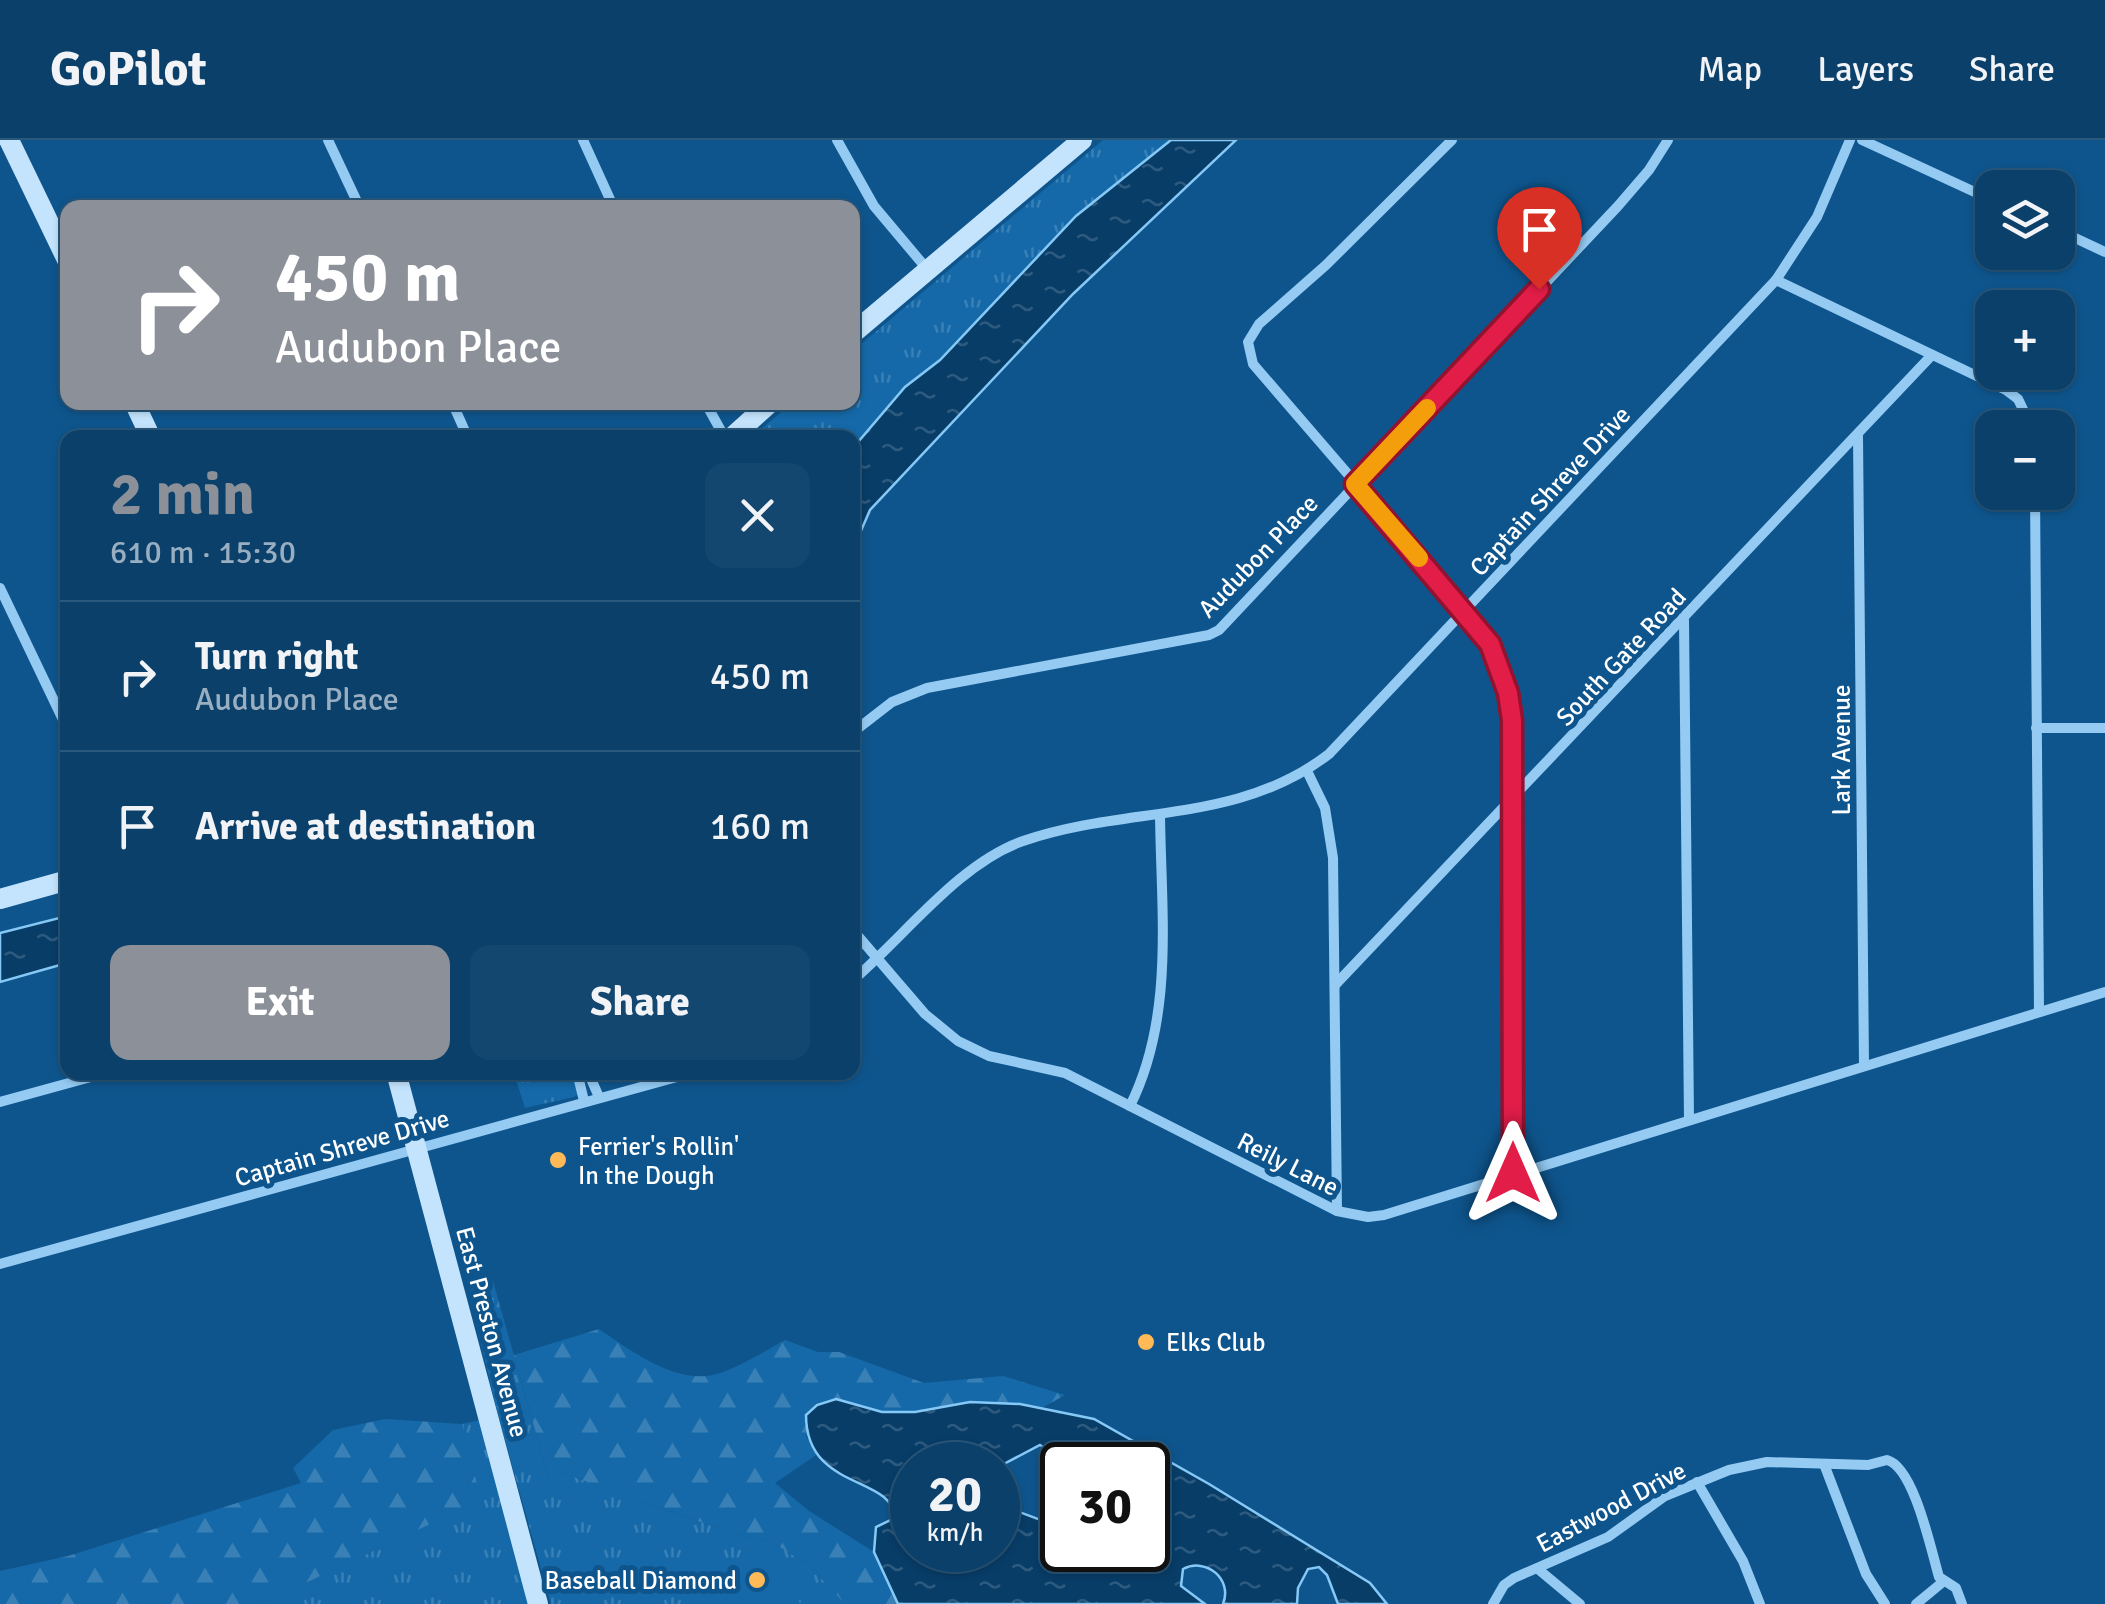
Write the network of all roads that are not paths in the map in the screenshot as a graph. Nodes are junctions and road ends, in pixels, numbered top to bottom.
1 (9, 140) edge
2 (328, 140) edge
3 (583, 140) edge
4 (838, 140) edge
5 (1082, 140) edge
6 (1452, 140) edge
7 (1668, 140) edge
8 (1850, 140) edge
9 (1862, 140) edge
10 (1975, 192) edge
11 (356, 200) edge
12 (610, 200) edge
13 (2075, 238) edge
14 (60, 245) edge
15 (2105, 252) edge
16 (928, 270) junction
17 (1776, 280) junction
18 (860, 327) edge
19 (1932, 355) junction
20 (762, 410) edge
21 (2023, 410) edge
22 (738, 430) edge
23 (1858, 435) junction
24 (1355, 484) junction
25 (2035, 510) edge
26 (0, 588) edge
27 (1465, 610) junction
28 (1684, 620) junction
29 (60, 713) edge
30 (860, 728) edge
31 (2036, 728) junction
32 (2105, 728) edge
33 (1308, 771) junction
34 (1510, 804) junction
35 (1160, 814) junction
36 (60, 882) edge
37 (0, 898) edge
38 (860, 938) edge
39 (878, 957) junction
40 (860, 973) edge
41 (1336, 984) junction
42 (2105, 992) edge
43 (2039, 1012) junction
44 (1864, 1066) junction
45 (80, 1080) edge
46 (398, 1080) edge
47 (579, 1080) edge
48 (592, 1080) edge
49 (670, 1080) edge
50 (599, 1097) junction
51 (584, 1101) junction
52 (0, 1102) edge
53 (1130, 1106) junction
54 (1689, 1120) junction
55 (418, 1150) junction
56 (1513, 1173) junction
57 (1337, 1211) junction
58 (0, 1264) edge
59 (1824, 1464) junction
60 (1697, 1482) junction
61 (1538, 1570) junction
62 (1944, 1581) junction
63 (538, 1604) edge
64 (1494, 1604) edge
65 (1580, 1604) edge
66 (1760, 1604) edge
67 (1885, 1604) edge
68 (1916, 1604) edge
69 (1962, 1604) edge

1 - 14 street
2 - 11 street
3 - 12 street
4 - 16 street
5 - 16 street
6 - 24 street
7 - 24 street, Audubon Place
8 - 17 street, Captain Shreve Drive
9 - 10 street
13 - 15 street
16 - 18 street
17 - 19 street
17 - 27 street, Captain Shreve Drive
19 - 21 street
19 - 23 street, South Gate Road
20 - 22 street
23 - 28 street, South Gate Road
23 - 44 street, Lark Avenue
24 - 27 street
24 - 30 street, Audubon Place
25 - 31 street
26 - 29 street
27 - 33 street, Captain Shreve Drive
27 - 34 street
28 - 34 street, South Gate Road
28 - 54 street
31 - 32 street
31 - 43 street
33 - 35 street, Captain Shreve Drive
33 - 41 street
34 - 41 street, South Gate Road
34 - 56 street
35 - 39 street, Captain Shreve Drive
35 - 53 street
36 - 37 street
38 - 39 street, Reily Lane
39 - 40 street, Captain Shreve Drive
39 - 53 street, Reily Lane
41 - 57 street
42 - 43 street, Reily Lane
43 - 44 street, Reily Lane
44 - 54 street, Reily Lane
45 - 52 street
46 - 55 street, East Preston Avenue
47 - 51 street
48 - 50 street
49 - 50 street, Captain Shreve Drive
50 - 51 street, Captain Shreve Drive
51 - 55 street, Captain Shreve Drive
53 - 57 street, Reily Lane
54 - 56 street, Reily Lane
55 - 58 street, Captain Shreve Drive
55 - 63 street, East Preston Avenue
56 - 57 street, Reily Lane
59 - 60 street, Eastwood Drive
59 - 62 street, Eastwood Drive
59 - 67 street
60 - 61 street, Eastwood Drive
60 - 66 street
61 - 64 street, Eastwood Drive
61 - 65 street
62 - 68 street
62 - 69 street, Eastwood Drive

